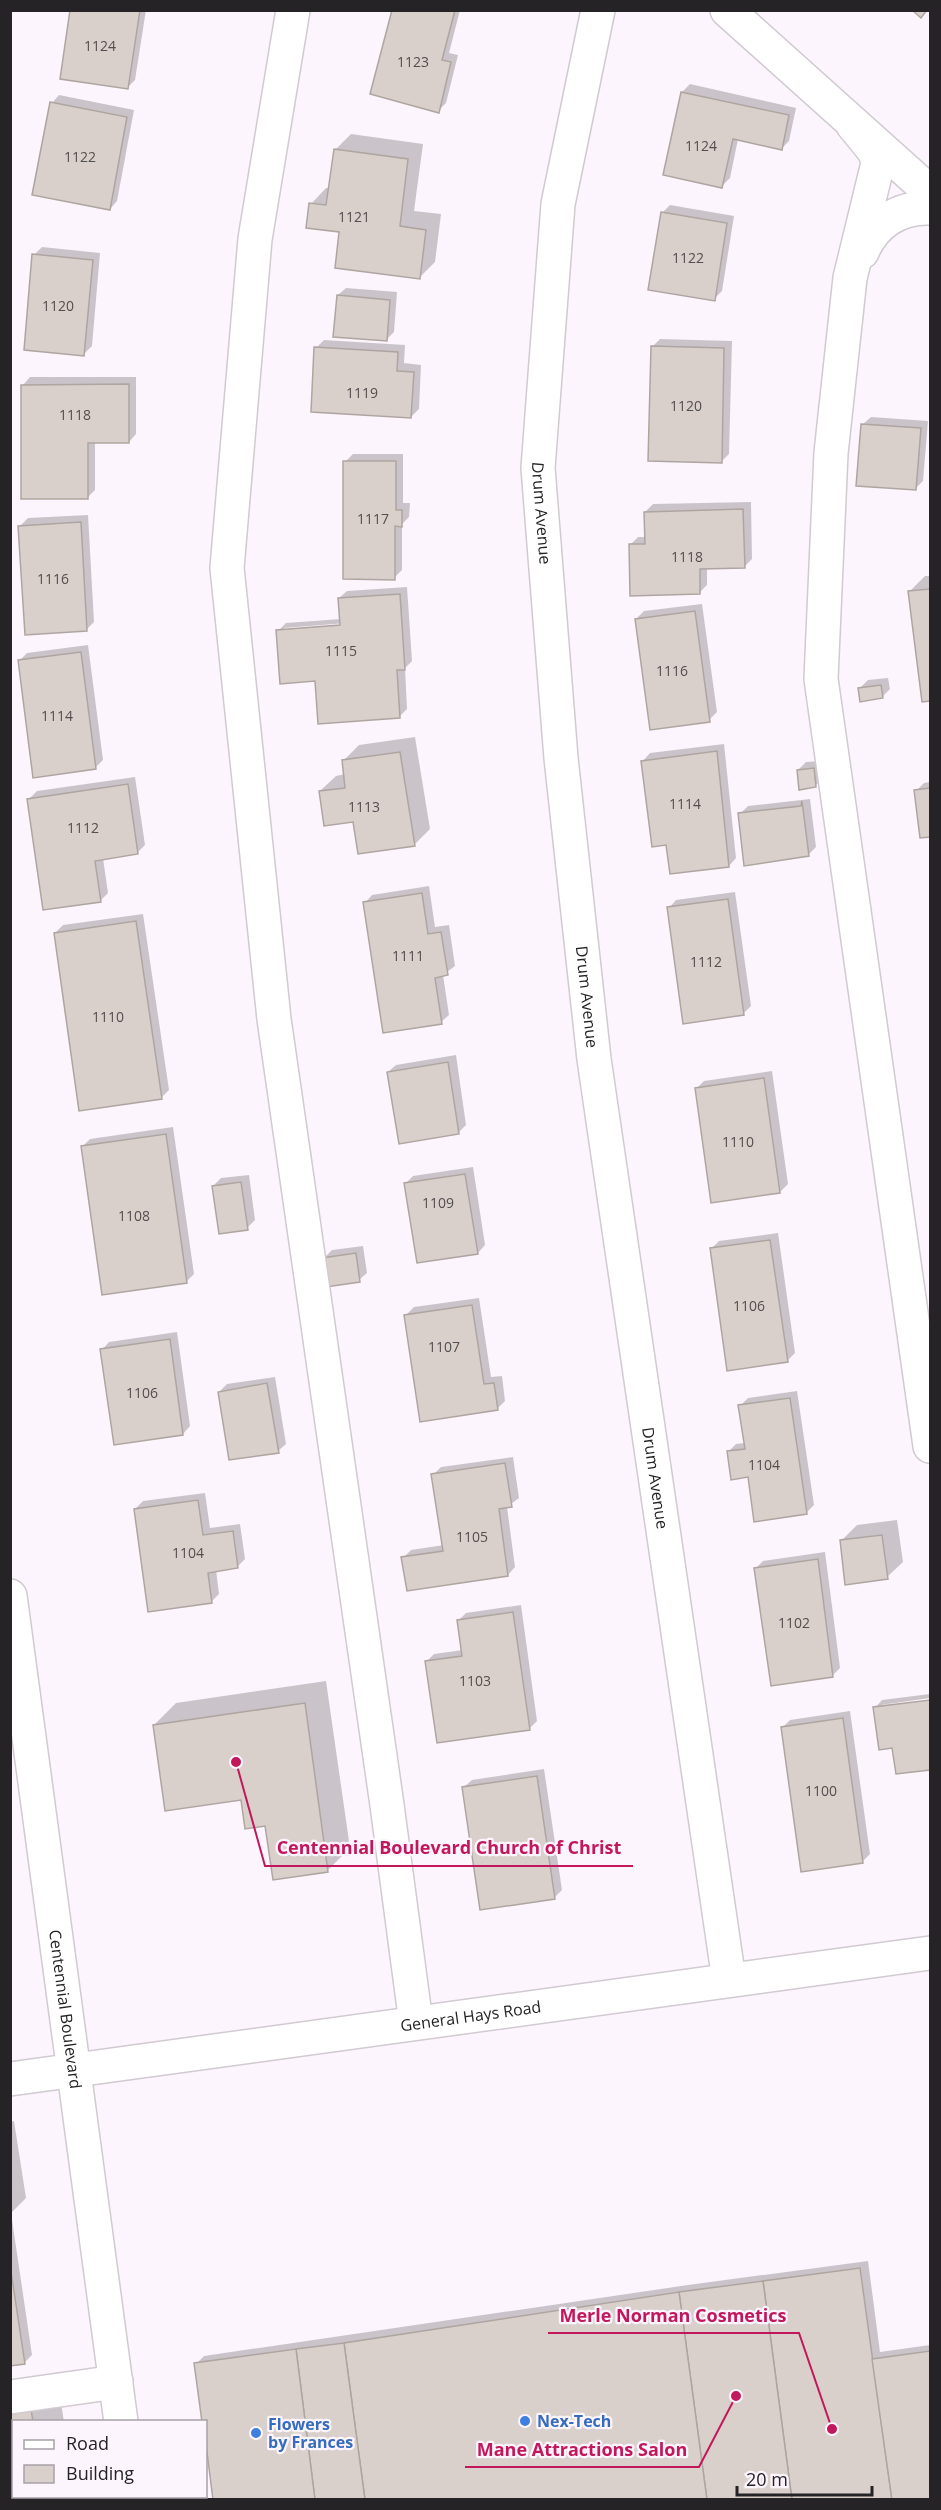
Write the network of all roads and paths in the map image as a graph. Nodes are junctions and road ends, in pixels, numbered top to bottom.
1 (292, 10) edge
2 (598, 10) edge
3 (727, 10) edge
4 (853, 125) junction
5 (930, 192) edge
6 (930, 208) edge
7 (850, 278) junction
8 (930, 1446) edge
9 (10, 1596) edge
10 (22, 1763) edge
11 (930, 1953) edge
12 (729, 1980) junction
13 (416, 2023) junction
14 (74, 2070) junction
15 (10, 2079) edge
16 (116, 2382) junction
17 (10, 2397) edge
18 (121, 2420) edge

1 - 13 street
2 - 12 street, Drum Avenue
3 - 4 street
4 - 5 street
4 - 7 street
6 - 7 street
7 - 8 street
9 - 10 street, Centennial Boulevard
10 - 14 street, Centennial Boulevard
11 - 12 street, General Hays Road
12 - 13 street, General Hays Road
13 - 14 street, General Hays Road
14 - 15 street, General Hays Road
14 - 16 street, Centennial Boulevard
16 - 17 street
16 - 18 street, Centennial Boulevard

